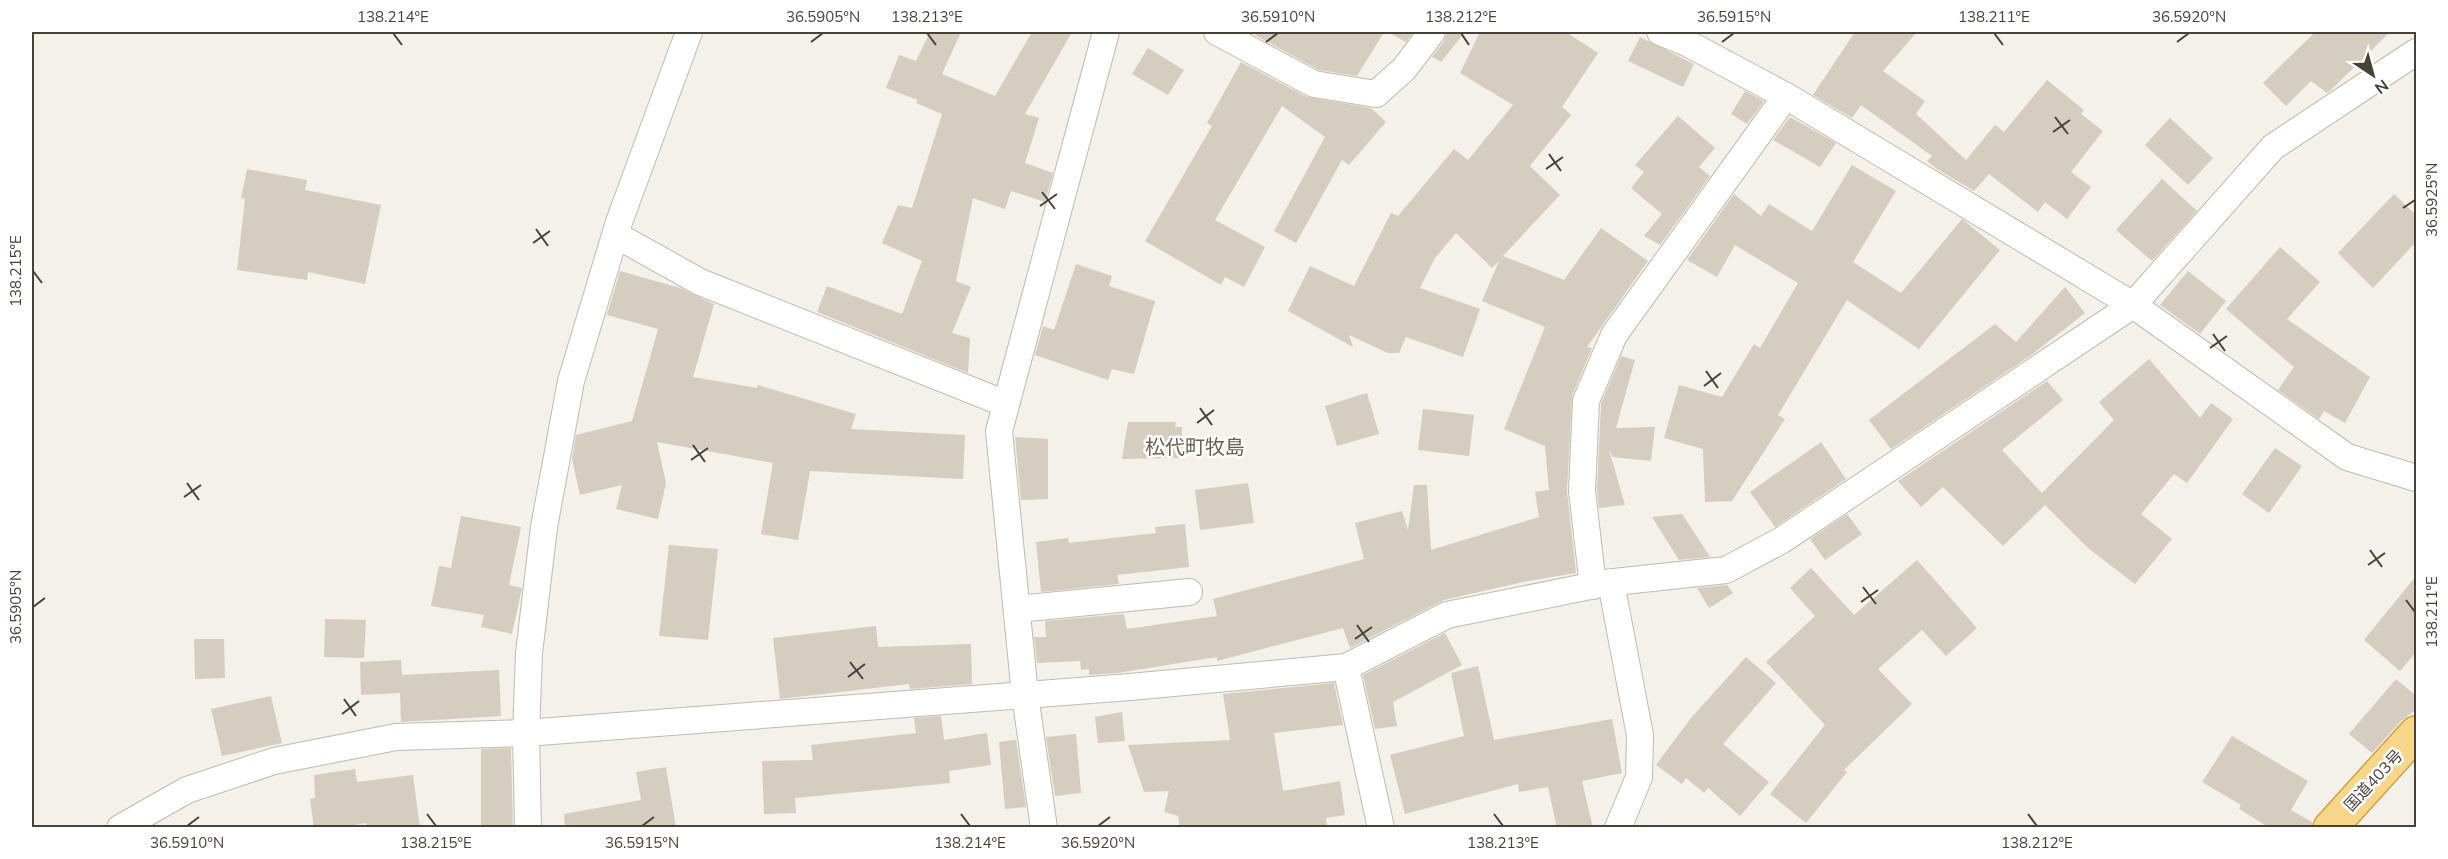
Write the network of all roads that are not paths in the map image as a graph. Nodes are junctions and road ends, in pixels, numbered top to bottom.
1 (689, 32) edge
2 (1106, 32) edge
3 (1217, 32) edge
4 (1432, 32) edge
5 (1660, 32) edge
6 (1691, 37) edge
7 (2416, 52) edge
8 (1786, 96) junction
9 (616, 235) junction
10 (2133, 304) junction
11 (1006, 404) junction
12 (2416, 478) edge
13 (1602, 585) junction
14 (1189, 592) dead end
15 (1018, 609) junction
16 (1346, 667) junction
17 (1025, 695) junction
18 (526, 733) junction
19 (2416, 734) edge
20 (120, 828) edge
21 (528, 828) edge
22 (1044, 828) edge
23 (1382, 828) edge
24 (1618, 828) edge
25 (2330, 828) edge

1 - 9 street
2 - 11 street
3 - 4 street
5 - 6 street
6 - 8 street
7 - 10 street
8 - 10 street
8 - 13 street
9 - 11 street
9 - 18 street
10 - 12 street
10 - 13 street
11 - 15 street
13 - 16 street
13 - 24 street
14 - 15 street
15 - 17 street
16 - 17 street
16 - 23 street
17 - 18 street
17 - 22 street
18 - 20 street
18 - 21 street
19 - 25 highway, 国道403号

